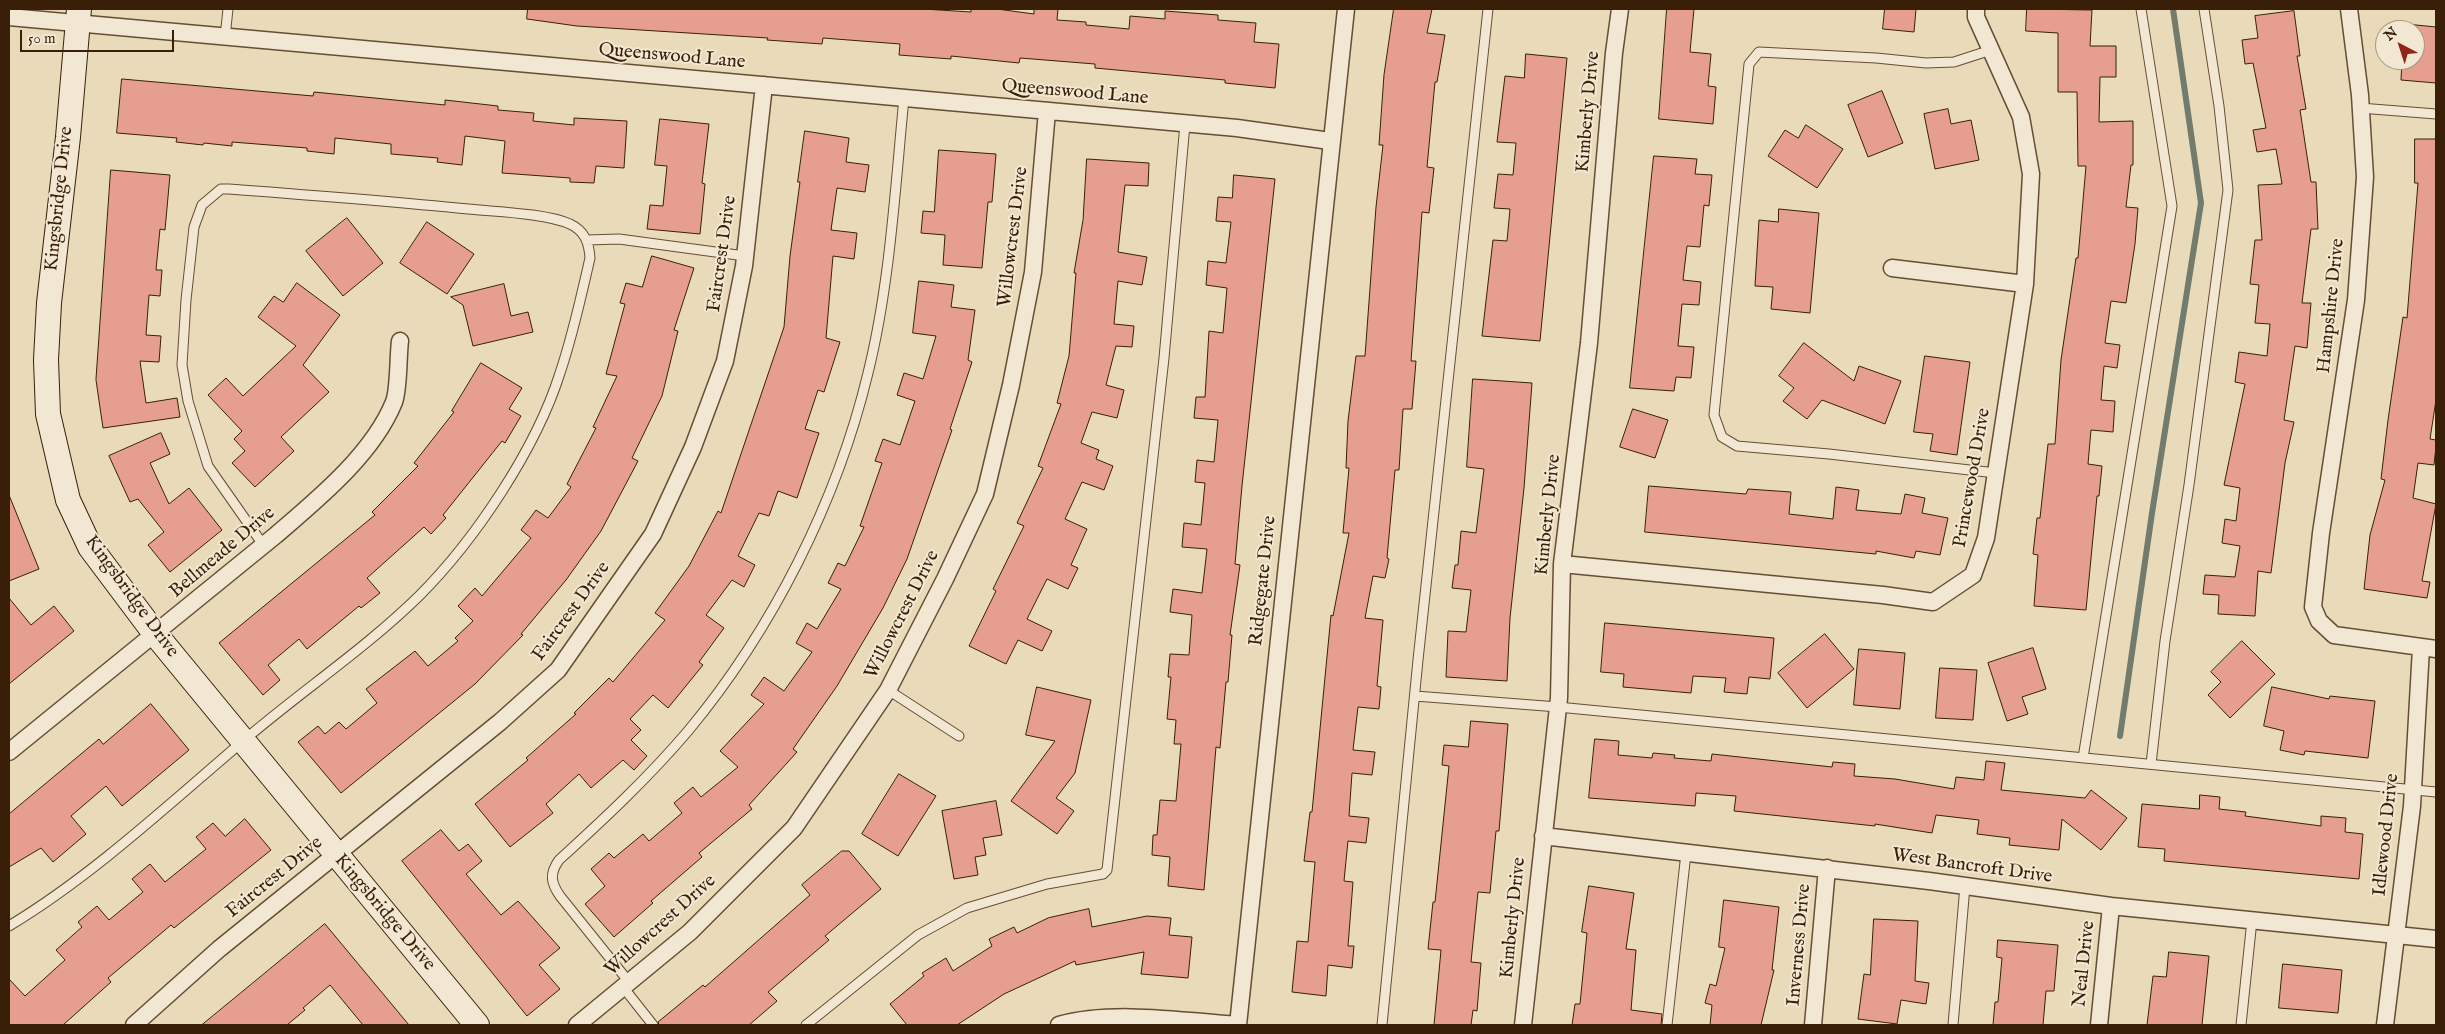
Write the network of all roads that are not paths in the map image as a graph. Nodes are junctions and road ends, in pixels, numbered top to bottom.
1 (228, 9) edge
2 (1346, 9) edge
3 (1488, 9) edge
4 (1620, 9) edge
5 (1976, 9) edge
6 (2141, 9) edge
7 (2204, 9) edge
8 (2349, 9) edge
9 (78, 16) edge
10 (9, 17) edge
11 (225, 36) junction
12 (1991, 50) junction
13 (764, 85) junction
14 (904, 98) junction
15 (2360, 108) junction
16 (1047, 111) junction
17 (2436, 114) edge
18 (1185, 124) junction
19 (1330, 142) junction
20 (587, 240) junction
21 (745, 256) junction
22 (1892, 268) dead end
23 (2025, 284) junction
24 (400, 341) dead end
25 (1996, 474) junction
26 (264, 546) junction
27 (1562, 564) junction
28 (156, 635) junction
29 (2429, 649) edge
30 (888, 690) junction
31 (1415, 696) junction
32 (1558, 707) junction
33 (959, 736) dead end
34 (243, 741) junction
35 (9, 752) edge
36 (2083, 758) junction
37 (2151, 764) junction
38 (2412, 790) junction
39 (2436, 792) edge
40 (1543, 836) junction
41 (1686, 853) junction
42 (335, 854) junction
43 (1827, 868) junction
44 (1965, 886) junction
45 (2111, 906) junction
46 (2252, 920) junction
47 (9, 926) edge
48 (2396, 935) junction
49 (2436, 938) edge
50 (626, 985) junction
51 (1096, 1022) edge
52 (134, 1025) edge
53 (477, 1025) edge
54 (577, 1025) edge
55 (653, 1025) edge
56 (806, 1025) edge
57 (1059, 1025) edge
58 (1238, 1025) edge
59 (1382, 1025) edge
60 (1523, 1025) edge
61 (1666, 1025) edge
62 (1813, 1025) edge
63 (1952, 1025) edge
64 (2099, 1025) edge
65 (2241, 1025) edge
66 (2385, 1025) edge

1 - 11 lane
2 - 19 street, Ridgegate Drive
3 - 31 lane
4 - 27 street, Kimberly Drive
5 - 12 street, Princewood Drive
6 - 36 lane
7 - 37 lane
8 - 15 street, Hampshire Drive
9 - 10 street, Queenswood Lane
9 - 11 street, Queenswood Lane
9 - 28 street, Kingsbridge Drive
11 - 13 street, Queenswood Lane
12 - 23 street, Princewood Drive
12 - 25 lane
13 - 14 street, Queenswood Lane
13 - 21 street, Faircrest Drive
14 - 16 street, Queenswood Lane
14 - 50 lane
15 - 17 lane
15 - 29 street, Hampshire Drive
16 - 18 street, Queenswood Lane
16 - 30 street, Willowcrest Drive
18 - 19 street, Queenswood Lane
18 - 56 lane
19 - 58 street, Ridgegate Drive
20 - 21 lane
20 - 26 lane
20 - 34 lane
21 - 42 street, Faircrest Drive
22 - 23 street
23 - 25 street, Princewood Drive
24 - 26 street, Bellmeade Drive
25 - 27 street, Princewood Drive
26 - 28 street, Bellmeade Drive
27 - 32 street, Kimberly Drive
28 - 34 street, Kingsbridge Drive
28 - 35 street, Bellmeade Drive
29 - 38 street, Idlewood Drive
30 - 33 lane
30 - 50 street, Willowcrest Drive
31 - 32 lane
31 - 59 lane
32 - 36 lane
32 - 40 street, Kimberly Drive
34 - 42 street, Kingsbridge Drive
34 - 47 lane
36 - 37 lane
37 - 38 lane
38 - 39 lane
38 - 48 street, Idlewood Drive
40 - 41 street, West Bancroft Drive
40 - 60 street, Kimberly Drive
41 - 43 street, West Bancroft Drive
41 - 61 lane
42 - 52 street, Faircrest Drive
42 - 53 street, Kingsbridge Drive
43 - 44 street, West Bancroft Drive
43 - 62 street, Inverness Drive
44 - 45 street, West Bancroft Drive
44 - 63 lane
45 - 46 street, West Bancroft Drive
45 - 64 street, Neal Drive
46 - 48 street, West Bancroft Drive
46 - 65 lane
48 - 49 street, West Bancroft Drive
48 - 66 street, Idlewood Drive
50 - 54 street, Willowcrest Drive
50 - 55 lane
51 - 57 street
51 - 58 street

